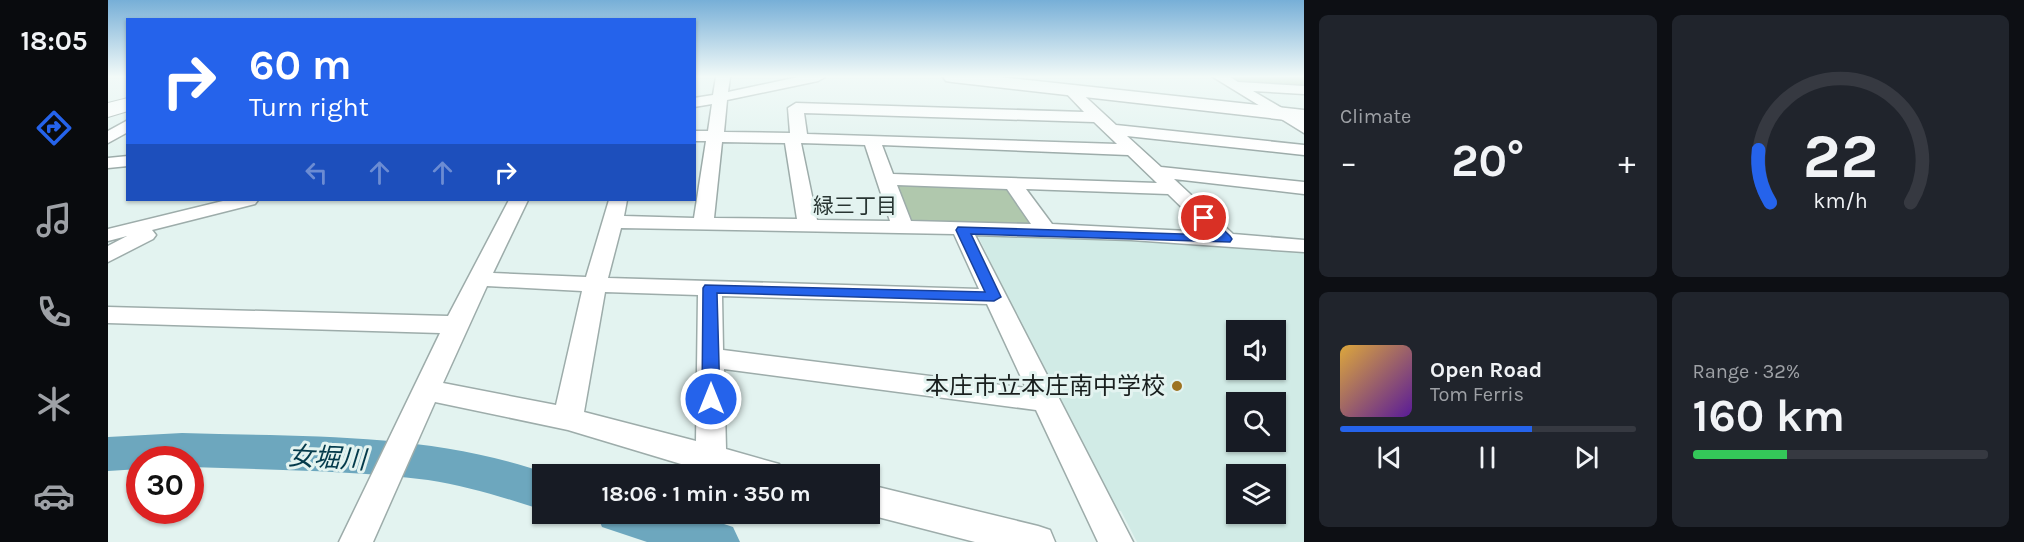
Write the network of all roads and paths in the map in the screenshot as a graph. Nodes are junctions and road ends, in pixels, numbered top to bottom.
1 (718, 102) edge
2 (1086, 102) edge
3 (1195, 102) edge
4 (1261, 102) edge
5 (126, 105) edge
6 (108, 110) edge
7 (1279, 113) junction
8 (1304, 116) edge
9 (1096, 117) junction
10 (126, 126) edge
11 (1304, 128) edge
12 (1109, 129) junction
13 (696, 136) edge
14 (714, 136) junction
15 (108, 138) edge
16 (796, 138) junction
17 (872, 140) junction
18 (1132, 150) junction
19 (1304, 150) edge
20 (126, 161) edge
21 (108, 163) edge
22 (1155, 172) junction
23 (885, 179) junction
24 (1012, 183) junction
25 (1304, 188) edge
26 (1174, 189) junction
27 (244, 201) edge
28 (518, 201) edge
29 (618, 201) edge
30 (188, 214) junction
31 (611, 222) junction
32 (703, 224) junction
33 (808, 227) junction
34 (903, 228) junction
35 (962, 230) junction
36 (1047, 232) junction
37 (108, 236) edge
38 (1226, 239) junction
39 (1304, 246) edge
40 (108, 255) edge
41 (479, 279) junction
42 (595, 285) junction
43 (710, 288) junction
44 (994, 297) junction
45 (108, 315) edge
46 (456, 325) junction
47 (711, 358) junction
48 (427, 390) junction
49 (1047, 401) junction
50 (568, 419) junction
51 (711, 460) junction
52 (727, 464) edge
53 (880, 502) edge
54 (358, 539) edge
55 (1038, 542) edge
56 (1116, 542) edge

1 - 14 street
2 - 9 street
3 - 7 main road
4 - 7 street
5 - 6 highway
7 - 8 main road
7 - 11 street
9 - 12 street
9 - 16 street
10 - 15 street
12 - 18 street
12 - 19 street
13 - 14 street
14 - 16 street
14 - 32 street
16 - 17 street
16 - 33 street
17 - 18 street
17 - 23 street
18 - 22 street
20 - 21 street
22 - 25 street
22 - 26 street
23 - 24 street
23 - 34 street
24 - 26 street
24 - 36 street
26 - 38 street
27 - 30 street
28 - 41 street
29 - 31 street
30 - 37 street
30 - 40 street
31 - 32 street
31 - 42 street
32 - 33 street
33 - 34 street
34 - 35 street
35 - 36 street
35 - 44 street
36 - 38 street
38 - 39 street
41 - 42 street
41 - 46 street
42 - 43 street
42 - 50 street
43 - 44 street
43 - 47 street
44 - 49 street
45 - 46 street
46 - 48 street
47 - 49 street
47 - 51 street
48 - 50 street
48 - 54 street
49 - 56 street
50 - 51 street
51 - 52 street
53 - 55 street

